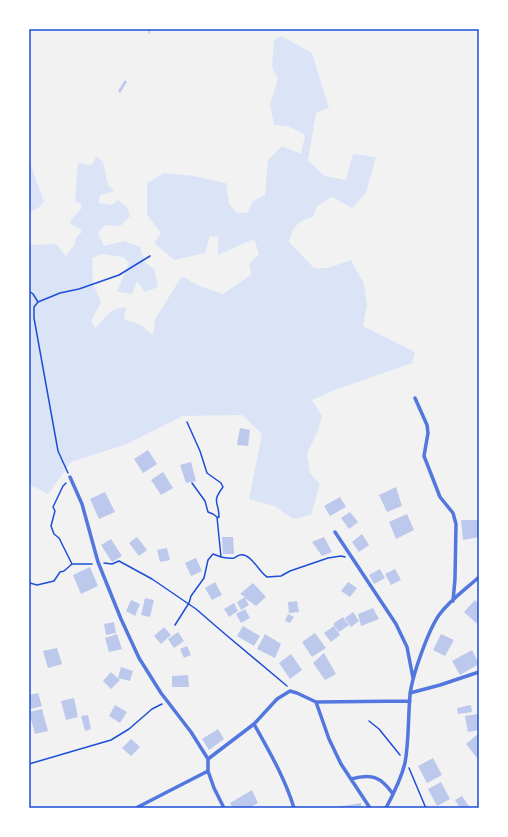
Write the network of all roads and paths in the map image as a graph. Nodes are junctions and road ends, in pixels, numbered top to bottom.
1 (150, 256) dead end
2 (29, 291) edge
3 (38, 302) junction
4 (415, 398) dead end
5 (187, 422) dead end
6 (70, 477) junction
7 (192, 483) dead end
8 (217, 518) junction
9 (335, 532) dead end
10 (221, 557) junction
11 (353, 559) junction
12 (98, 562) junction
13 (72, 564) junction
14 (479, 577) edge
15 (29, 581) edge
16 (452, 601) junction
17 (189, 603) junction
18 (175, 625) dead end
19 (479, 672) edge
20 (414, 680) junction
21 (290, 691) junction
22 (410, 693) junction
23 (167, 701) junction
24 (410, 701) junction
25 (316, 702) junction
26 (369, 721) dead end
27 (254, 724) junction
28 (208, 759) junction
29 (405, 761) junction
30 (29, 764) edge
31 (208, 771) junction
32 (351, 779) junction
33 (393, 794) junction
34 (136, 808) edge
35 (224, 808) edge
36 (294, 808) edge
37 (370, 808) edge
38 (386, 808) edge
39 (427, 808) edge

1 - 3 path
2 - 3 path
3 - 6 path
4 - 16 street
5 - 8 path
6 - 12 street
6 - 13 path
7 - 8 path
8 - 10 path
9 - 11 street
10 - 11 path
10 - 17 path
11 - 20 street
12 - 13 path
12 - 17 path
12 - 23 street
13 - 15 path
14 - 16 street
16 - 20 street
17 - 18 path
17 - 21 path
19 - 22 street
20 - 22 street
21 - 25 street
21 - 27 street
22 - 24 street
23 - 28 street
23 - 30 path
24 - 25 street
24 - 29 street
25 - 32 street
26 - 29 path
27 - 28 street
27 - 36 street
28 - 31 street
29 - 33 street
29 - 39 path
31 - 34 street
31 - 35 street
32 - 33 street
32 - 37 street
33 - 38 street

